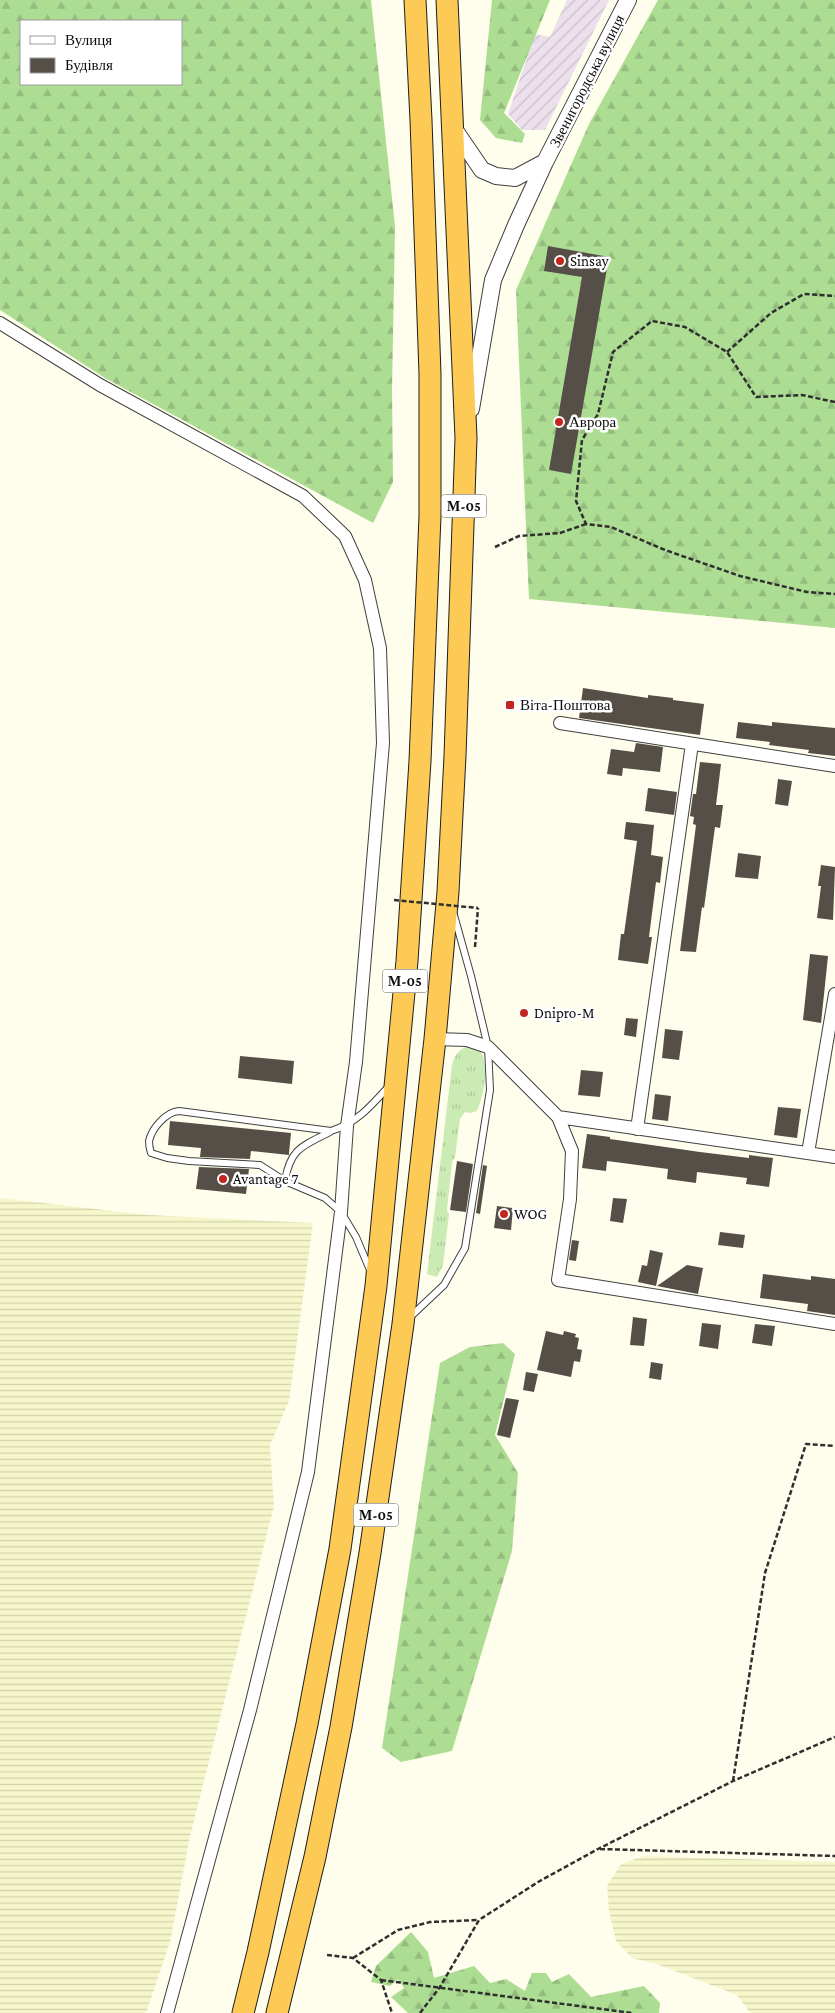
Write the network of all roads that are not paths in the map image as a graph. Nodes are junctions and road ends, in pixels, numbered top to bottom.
1 (414, 0) edge
2 (447, 0) edge
3 (628, 0) edge
4 (452, 126) junction
5 (545, 162) junction
6 (0, 323) edge
7 (466, 438) junction
8 (560, 723) dead end
9 (692, 744) junction
10 (835, 766) edge
11 (448, 892) junction
12 (835, 994) edge
13 (435, 1039) junction
14 (488, 1047) junction
15 (396, 1077) junction
16 (558, 1117) junction
17 (347, 1126) junction
18 (637, 1129) junction
19 (331, 1131) junction
20 (808, 1153) junction
21 (835, 1157) edge
22 (286, 1181) junction
23 (341, 1212) junction
24 (376, 1286) junction
25 (403, 1324) junction
26 (835, 1324) edge
27 (167, 2013) edge
28 (243, 2013) edge
29 (277, 2013) edge

1 - 15 highway, М-05
2 - 4 highway, М-05
3 - 5 street, Звенигородська вулиця
4 - 5 street
4 - 7 highway, М-05
5 - 7 street, Звенигородська вулиця
6 - 17 street
7 - 11 highway, М-05
8 - 9 street
9 - 10 street
9 - 18 street
11 - 13 highway, М-05
11 - 14 lane
12 - 20 street
13 - 14 street
13 - 25 highway, М-05
14 - 16 street
14 - 25 lane
15 - 17 lane
15 - 24 highway, М-05
16 - 18 street
16 - 26 street
17 - 19 lane
17 - 23 street
18 - 20 street
19 - 22 lane
19 - 22 lane
20 - 21 street
22 - 23 lane
23 - 24 lane
23 - 27 street
24 - 28 highway, М-05
25 - 29 highway, М-05

